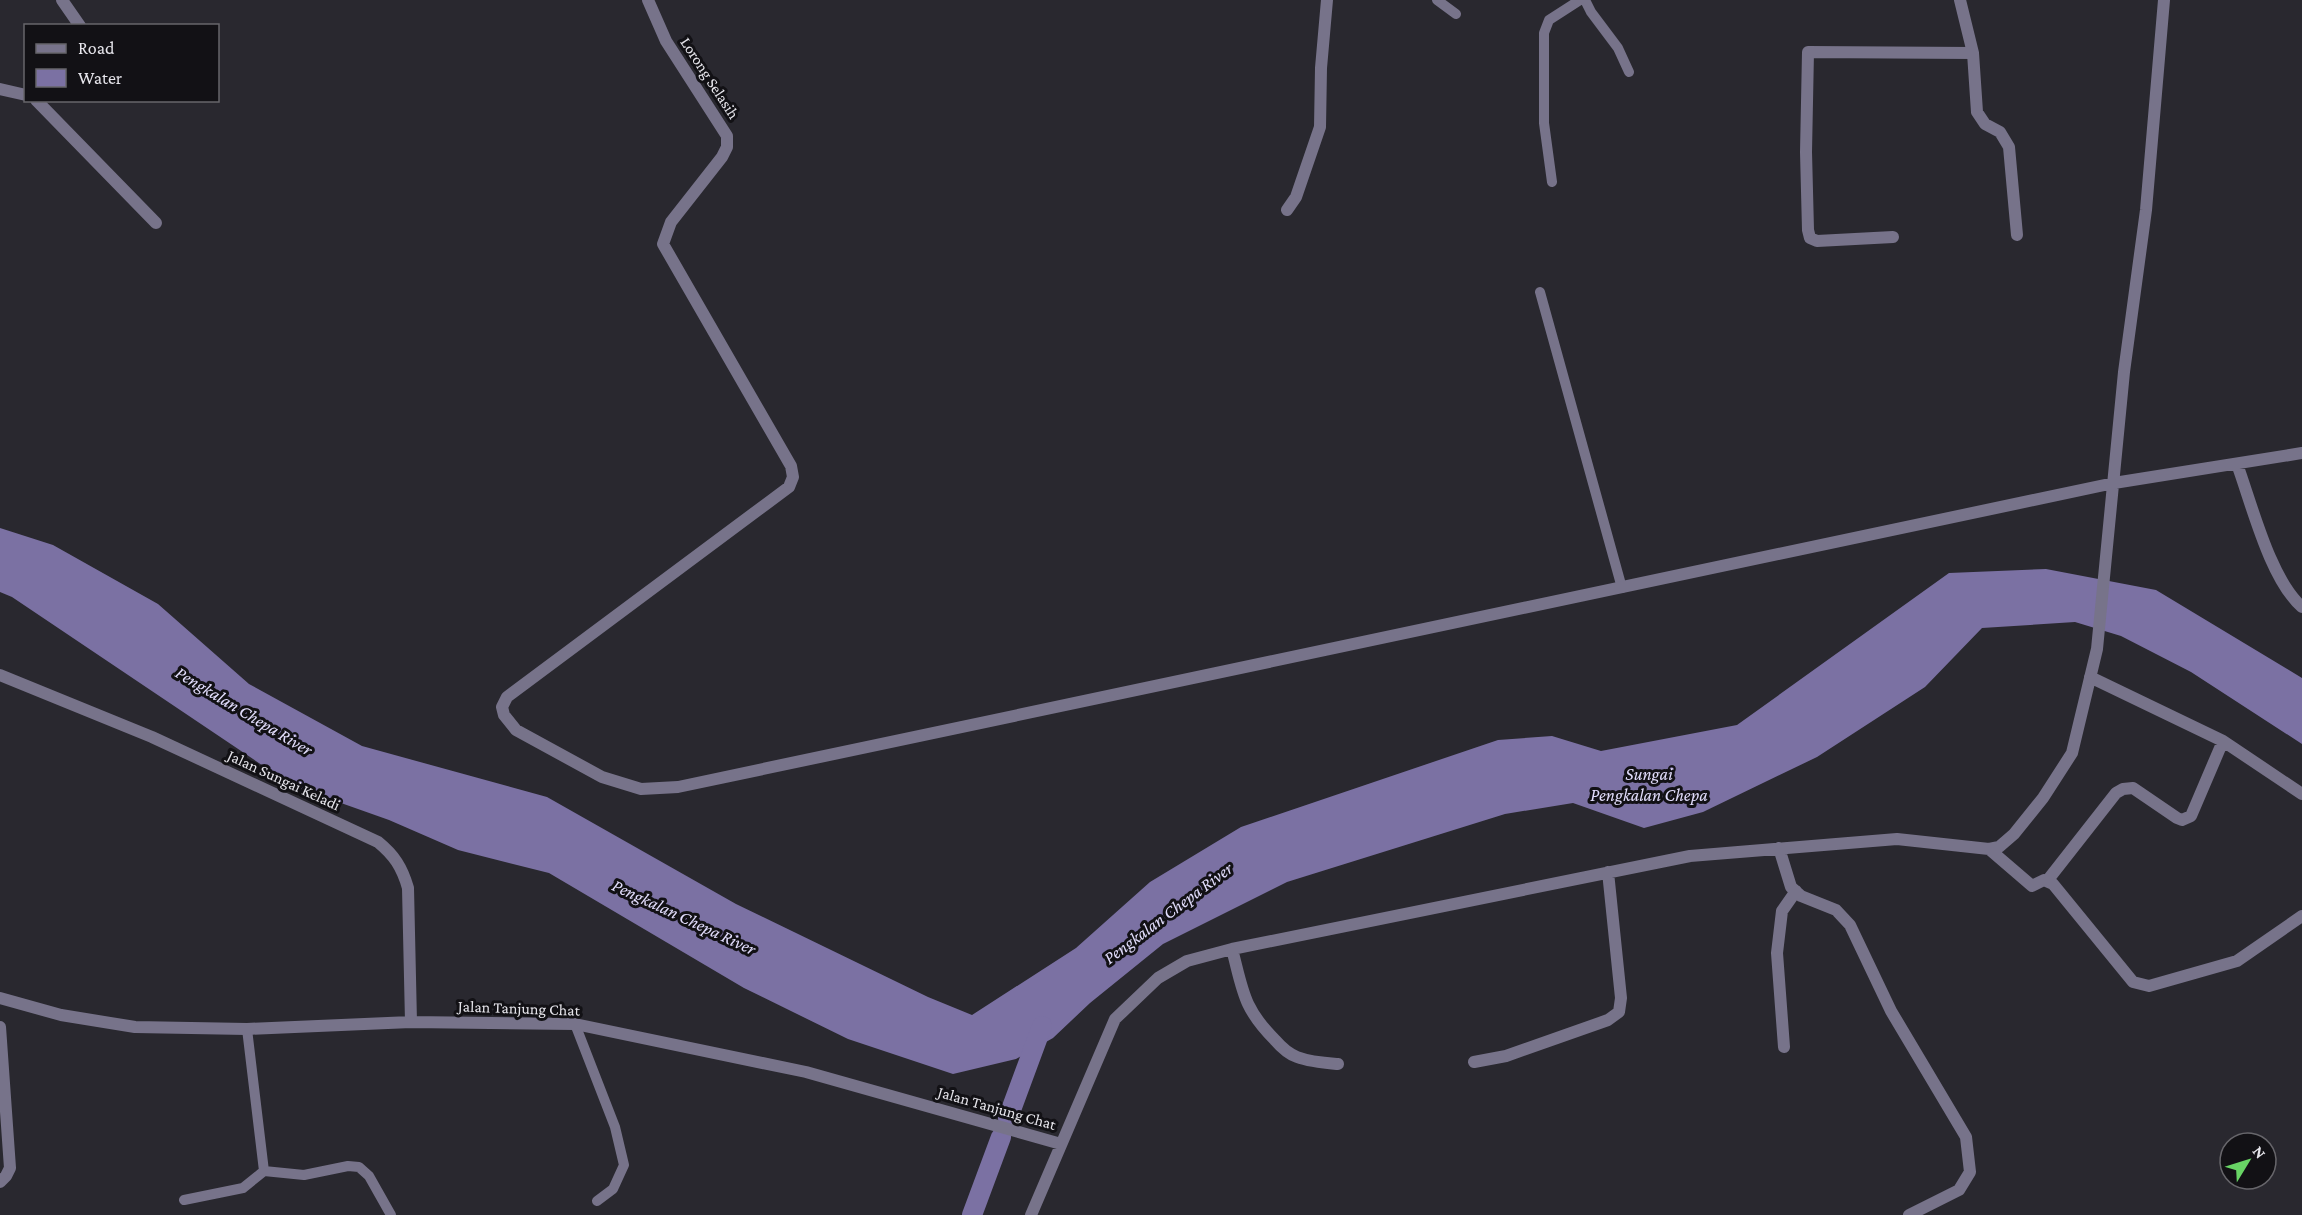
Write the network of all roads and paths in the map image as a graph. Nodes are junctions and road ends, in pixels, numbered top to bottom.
1 (62, 0) edge
2 (648, 0) edge
3 (1327, 0) edge
4 (1437, 0) edge
5 (1580, 0) edge
6 (1585, 0) edge
7 (1960, 0) edge
8 (2164, 0) edge
9 (1456, 14) dead end
10 (79, 24) edge
11 (1973, 53) junction
12 (1629, 72) dead end
13 (0, 89) edge
14 (24, 95) edge
15 (38, 102) edge
16 (1552, 182) dead end
17 (1287, 210) dead end
18 (156, 223) dead end
19 (2017, 235) dead end
20 (1893, 237) dead end
21 (1540, 292) dead end
22 (2302, 453) edge
23 (2237, 464) junction
24 (2114, 483) junction
25 (1622, 588) junction
26 (2302, 607) edge
27 (0, 675) edge
28 (2090, 677) junction
29 (2223, 741) junction
30 (2302, 794) edge
31 (1779, 848) junction
32 (1989, 849) junction
33 (1608, 872) junction
34 (2047, 881) junction
35 (1796, 891) junction
36 (2302, 916) edge
37 (1233, 949) junction
38 (0, 998) edge
39 (411, 1022) junction
40 (575, 1024) junction
41 (0, 1027) edge
42 (247, 1029) junction
43 (1784, 1047) dead end
44 (1474, 1062) dead end
45 (1338, 1064) dead end
46 (1061, 1144) junction
47 (264, 1171) junction
48 (0, 1182) edge
49 (184, 1200) dead end
50 (597, 1201) dead end
51 (390, 1215) edge
52 (1031, 1215) edge
53 (1909, 1215) edge

1 - 10 street
2 - 25 street, Lorong Selasih
3 - 17 street
4 - 9 lane
5 - 16 lane
6 - 12 lane
7 - 11 street
8 - 24 street
11 - 19 street
11 - 20 street
13 - 14 street
15 - 18 street
21 - 25 lane
22 - 23 street
23 - 24 street
23 - 26 street
24 - 25 street
24 - 28 street
27 - 39 street, Jalan Sungai Keladi
28 - 29 street
28 - 32 street
29 - 30 street
29 - 34 street
31 - 32 street
31 - 33 street
31 - 35 street
32 - 34 street
33 - 37 street
33 - 44 street
34 - 36 street
35 - 43 street
35 - 53 street
37 - 45 street
37 - 46 street
38 - 42 street, Jalan Tanjung Chat
39 - 40 street, Jalan Tanjung Chat
39 - 42 street, Jalan Tanjung Chat
40 - 46 street, Jalan Tanjung Chat
40 - 50 lane
41 - 48 street
42 - 47 lane
46 - 52 street
47 - 49 lane
47 - 51 lane

